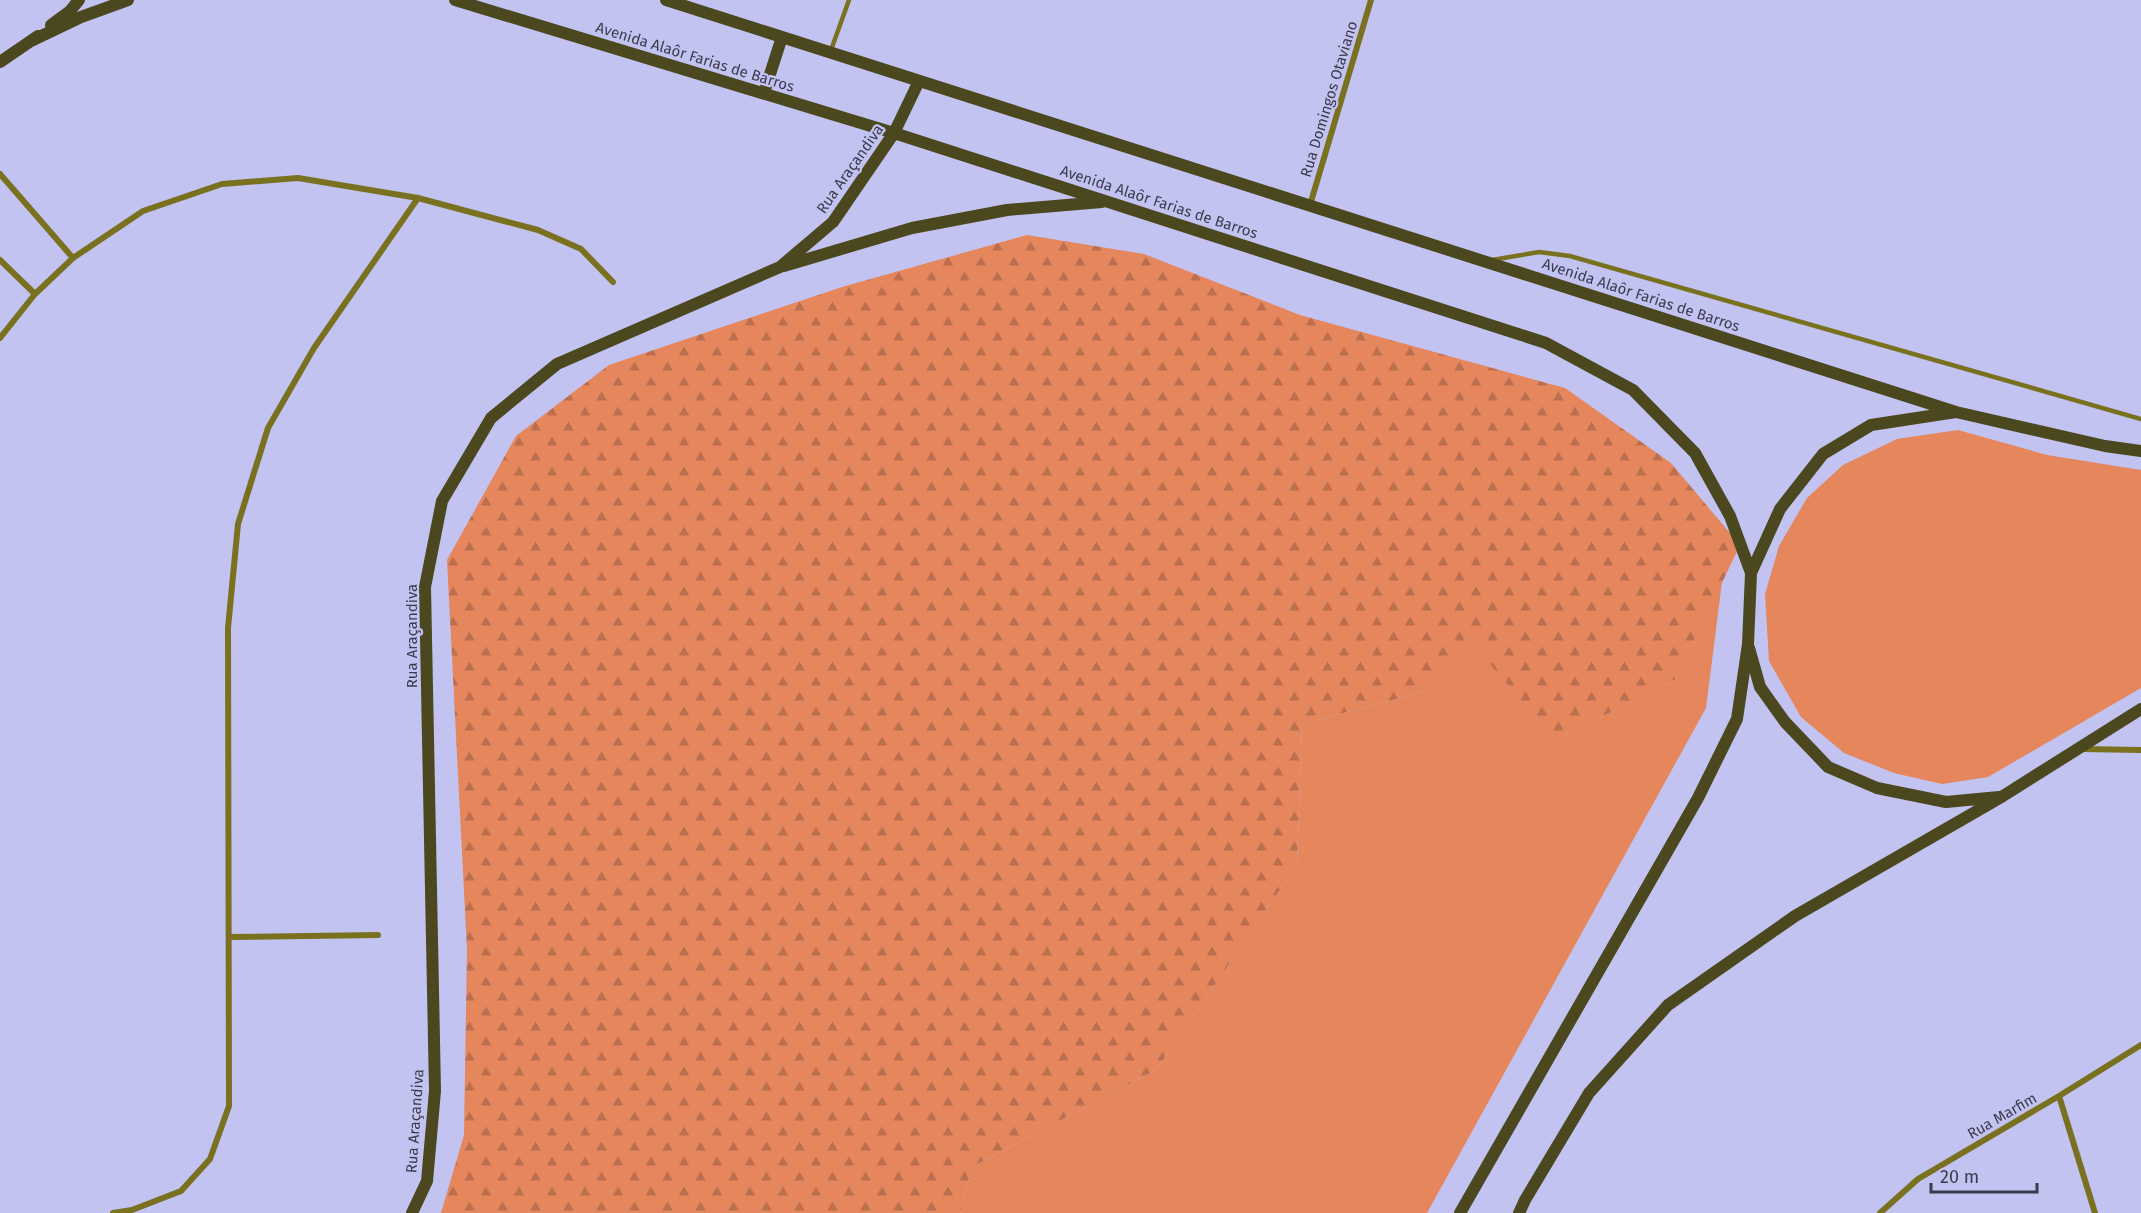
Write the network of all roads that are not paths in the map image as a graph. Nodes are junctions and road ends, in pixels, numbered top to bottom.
1 (79, 0) edge
2 (128, 0) edge
3 (455, 0) edge
4 (666, 0) edge
5 (849, 0) edge
6 (1371, 0) edge
7 (782, 37) junction
8 (33, 40) junction
9 (830, 53) junction
10 (0, 62) edge
11 (919, 81) junction
12 (764, 93) junction
13 (894, 133) junction
14 (0, 174) edge
15 (418, 198) junction
16 (1108, 202) junction
17 (1310, 205) junction
18 (73, 258) junction
19 (0, 260) edge
20 (1487, 261) junction
21 (780, 267) junction
22 (613, 282) dead end
23 (35, 294) junction
24 (0, 338) edge
25 (1956, 412) junction
26 (2141, 419) edge
27 (2141, 450) edge
28 (1751, 573) junction
29 (1748, 644) junction
30 (2141, 709) edge
31 (2079, 749) junction
32 (2141, 750) edge
33 (2003, 796) junction
34 (378, 935) dead end
35 (229, 937) junction
36 (2141, 1046) edge
37 (2059, 1096) junction
38 (113, 1213) edge
39 (412, 1213) edge
40 (1460, 1213) edge
41 (1519, 1213) edge
42 (1880, 1213) edge
43 (2095, 1213) edge

1 - 8 street
2 - 8 street
3 - 12 street, Avenida Alaôr Farias de Barros
4 - 7 street, Avenida Alaôr Farias de Barros
5 - 9 lane
6 - 17 street, Rua Domingos Otaviano
7 - 9 street, Avenida Alaôr Farias de Barros
7 - 12 street
8 - 10 street
9 - 11 street, Avenida Alaôr Farias de Barros
11 - 13 street, Rua Araçandiva
11 - 17 street, Avenida Alaôr Farias de Barros
12 - 13 street, Avenida Alaôr Farias de Barros
13 - 16 street, Avenida Alaôr Farias de Barros
13 - 21 street, Rua Araçandiva
14 - 18 street
15 - 18 street
15 - 22 street
15 - 35 street
16 - 21 street
16 - 28 street, Avenida Alaôr Farias de Barros
17 - 20 street, Avenida Alaôr Farias de Barros
18 - 23 street
19 - 23 street
20 - 25 street, Avenida Alaôr Farias de Barros
20 - 26 lane
21 - 39 street, Rua Araçandiva
23 - 24 street
25 - 27 street, Avenida Alaôr Farias de Barros
25 - 28 street
28 - 29 street
29 - 33 street
29 - 40 street
30 - 31 street
31 - 32 street
31 - 33 street
33 - 41 street
34 - 35 street
35 - 38 street
36 - 37 street, Rua Marfim
37 - 42 street, Rua Marfim
37 - 43 street

